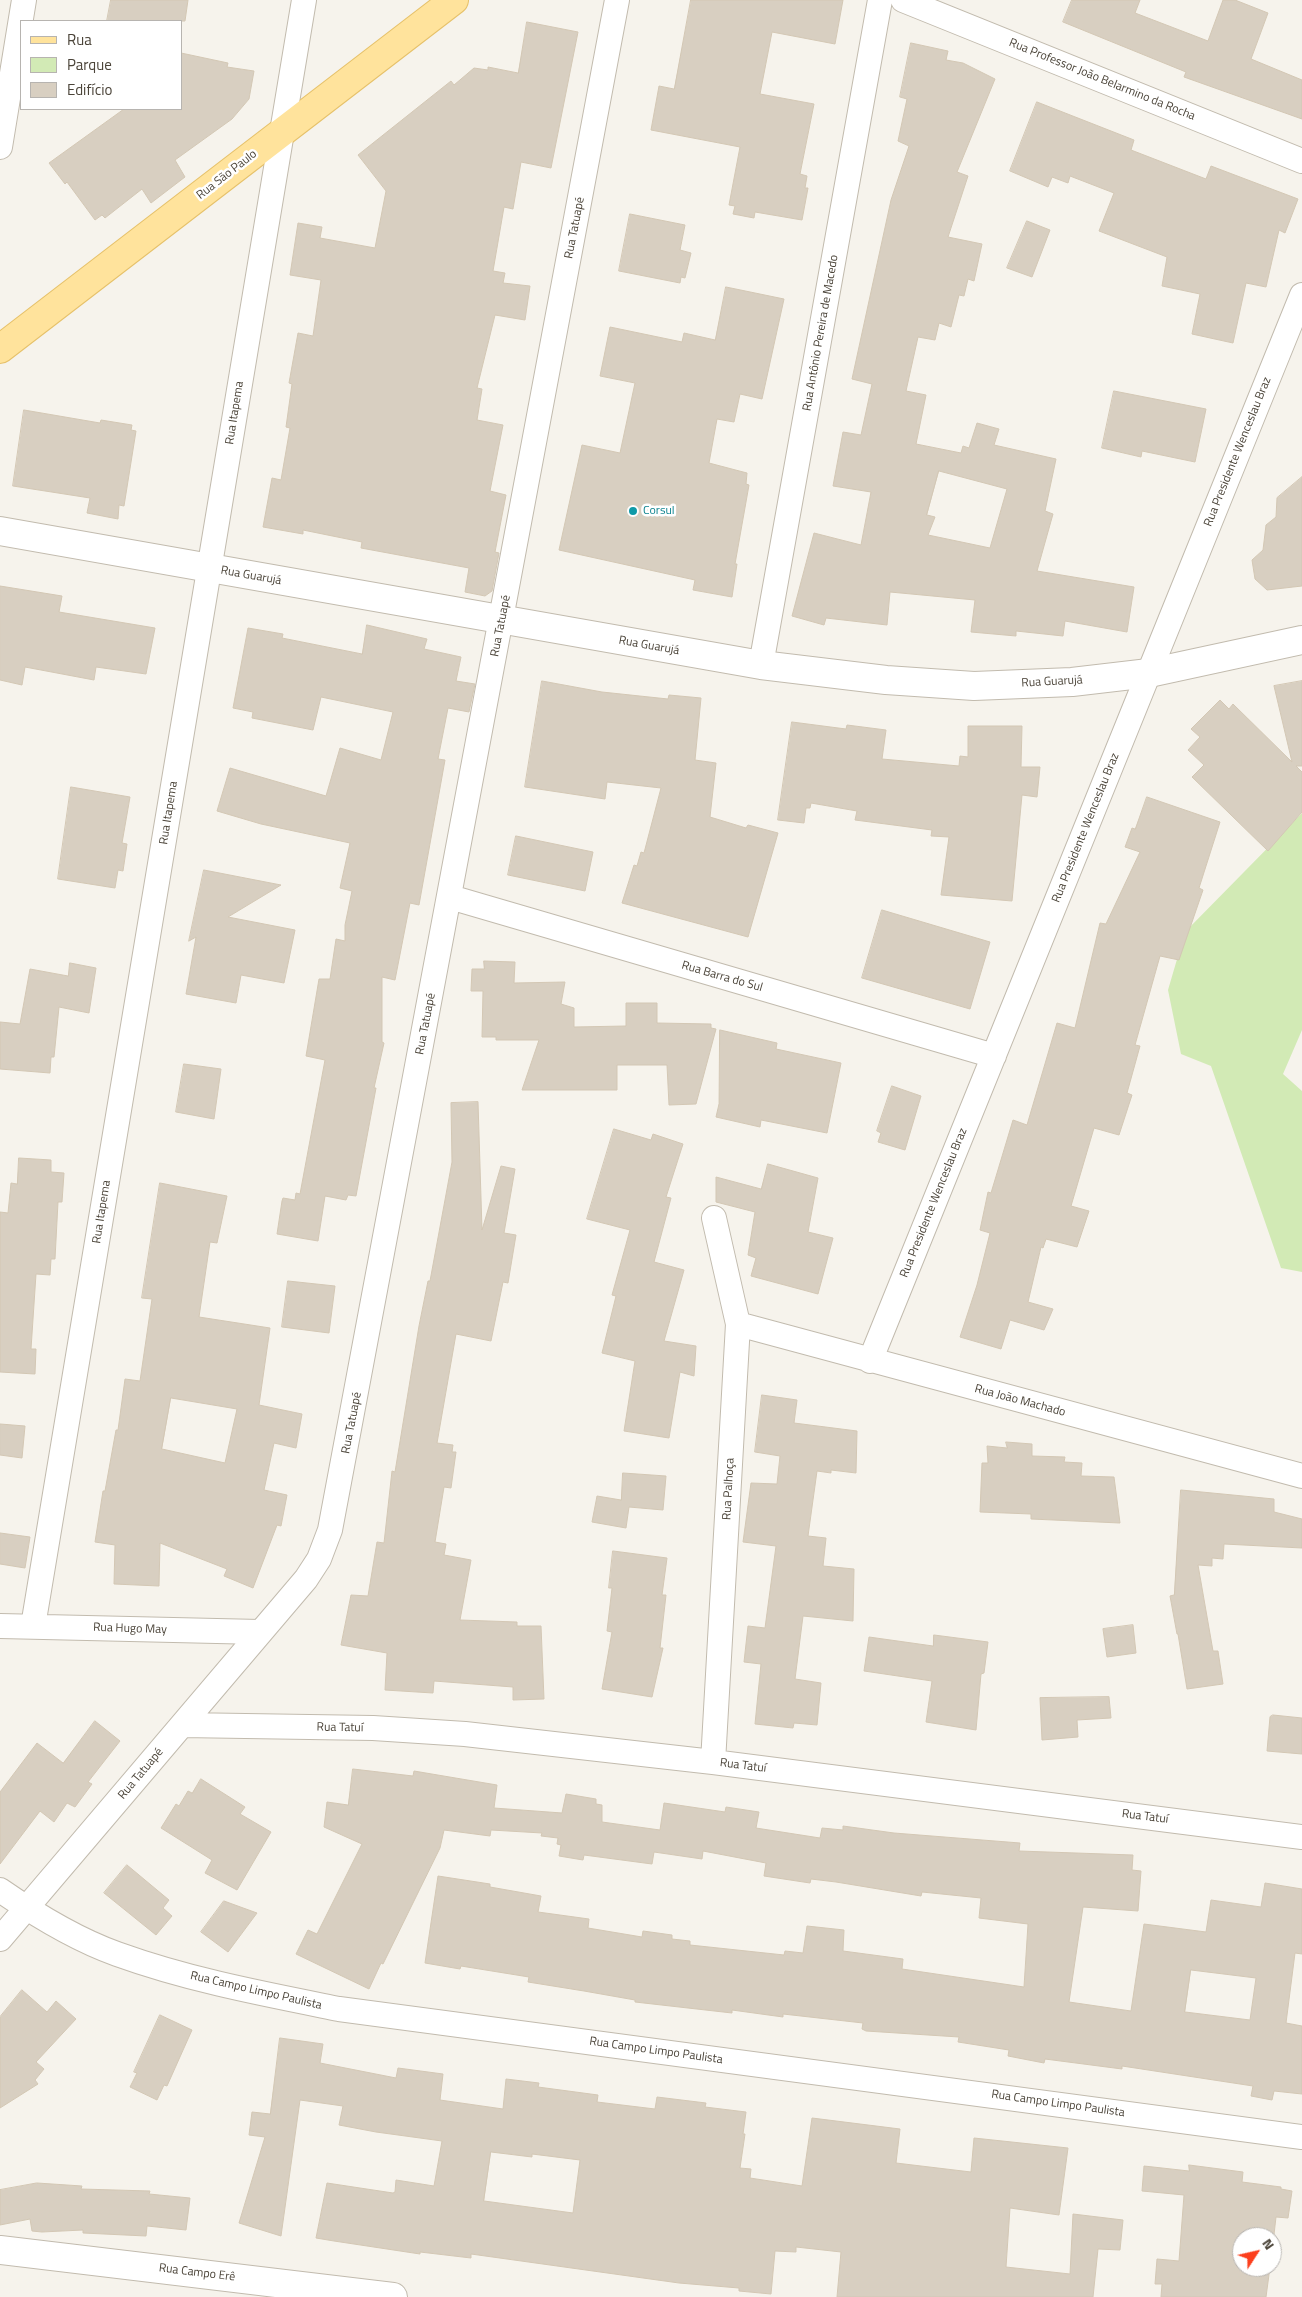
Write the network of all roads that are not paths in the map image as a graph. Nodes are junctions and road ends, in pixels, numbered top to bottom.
1 (24, 0) edge
2 (304, 0) edge
3 (454, 0) edge
4 (617, 0) edge
5 (880, 0) edge
6 (903, 0) edge
7 (21, 20) edge
8 (20, 24) edge
9 (282, 133) junction
10 (0, 147) edge
11 (1302, 161) edge
12 (1302, 295) edge
13 (0, 350) edge
14 (0, 531) edge
15 (210, 568) junction
16 (502, 620) junction
17 (1302, 640) edge
18 (761, 665) junction
19 (1149, 673) junction
20 (450, 897) junction
21 (994, 1056) junction
22 (714, 1218) dead end
23 (738, 1324) junction
24 (870, 1361) junction
25 (1302, 1476) edge
26 (0, 1626) edge
27 (33, 1626) junction
28 (260, 1632) junction
29 (182, 1725) junction
30 (712, 1762) junction
31 (1302, 1837) edge
32 (0, 1890) edge
33 (26, 1908) junction
34 (0, 1939) edge
35 (1302, 2137) edge
36 (0, 2250) edge
37 (393, 2297) edge

1 - 7 street
2 - 9 street, Rua Itapema
3 - 9 main road, Rua São Paulo
4 - 16 street, Rua Tatuapé
5 - 18 street, Rua Antônio Pereira de Macedo
6 - 11 street, Rua Professor João Belarmino da Rocha
8 - 10 street
9 - 13 main road, Rua São Paulo
9 - 15 street, Rua Itapema
12 - 19 street, Rua Presidente Wenceslau Braz
14 - 15 street, Rua Guarujá
15 - 16 street, Rua Guarujá
15 - 27 street, Rua Itapema
16 - 18 street, Rua Guarujá
16 - 20 street, Rua Tatuapé
17 - 19 street, Rua Guarujá
18 - 19 street, Rua Guarujá
19 - 21 street, Rua Presidente Wenceslau Braz
20 - 21 street, Rua Barra do Sul
20 - 28 street, Rua Tatuapé
21 - 24 street, Rua Presidente Wenceslau Braz
22 - 23 street, Rua Palhoça
23 - 24 street, Rua João Machado
23 - 30 street, Rua Palhoça
24 - 25 street, Rua João Machado
26 - 27 street, Rua Hugo May
27 - 28 street, Rua Hugo May
28 - 29 street, Rua Tatuapé
29 - 30 street, Rua Tatuí
29 - 33 street, Rua Tatuapé
30 - 31 street, Rua Tatuí
32 - 33 street, Rua Campo Limpo Paulista
33 - 34 street, Rua Tatuapé
33 - 35 street, Rua Campo Limpo Paulista
36 - 37 street, Rua Campo Erê

